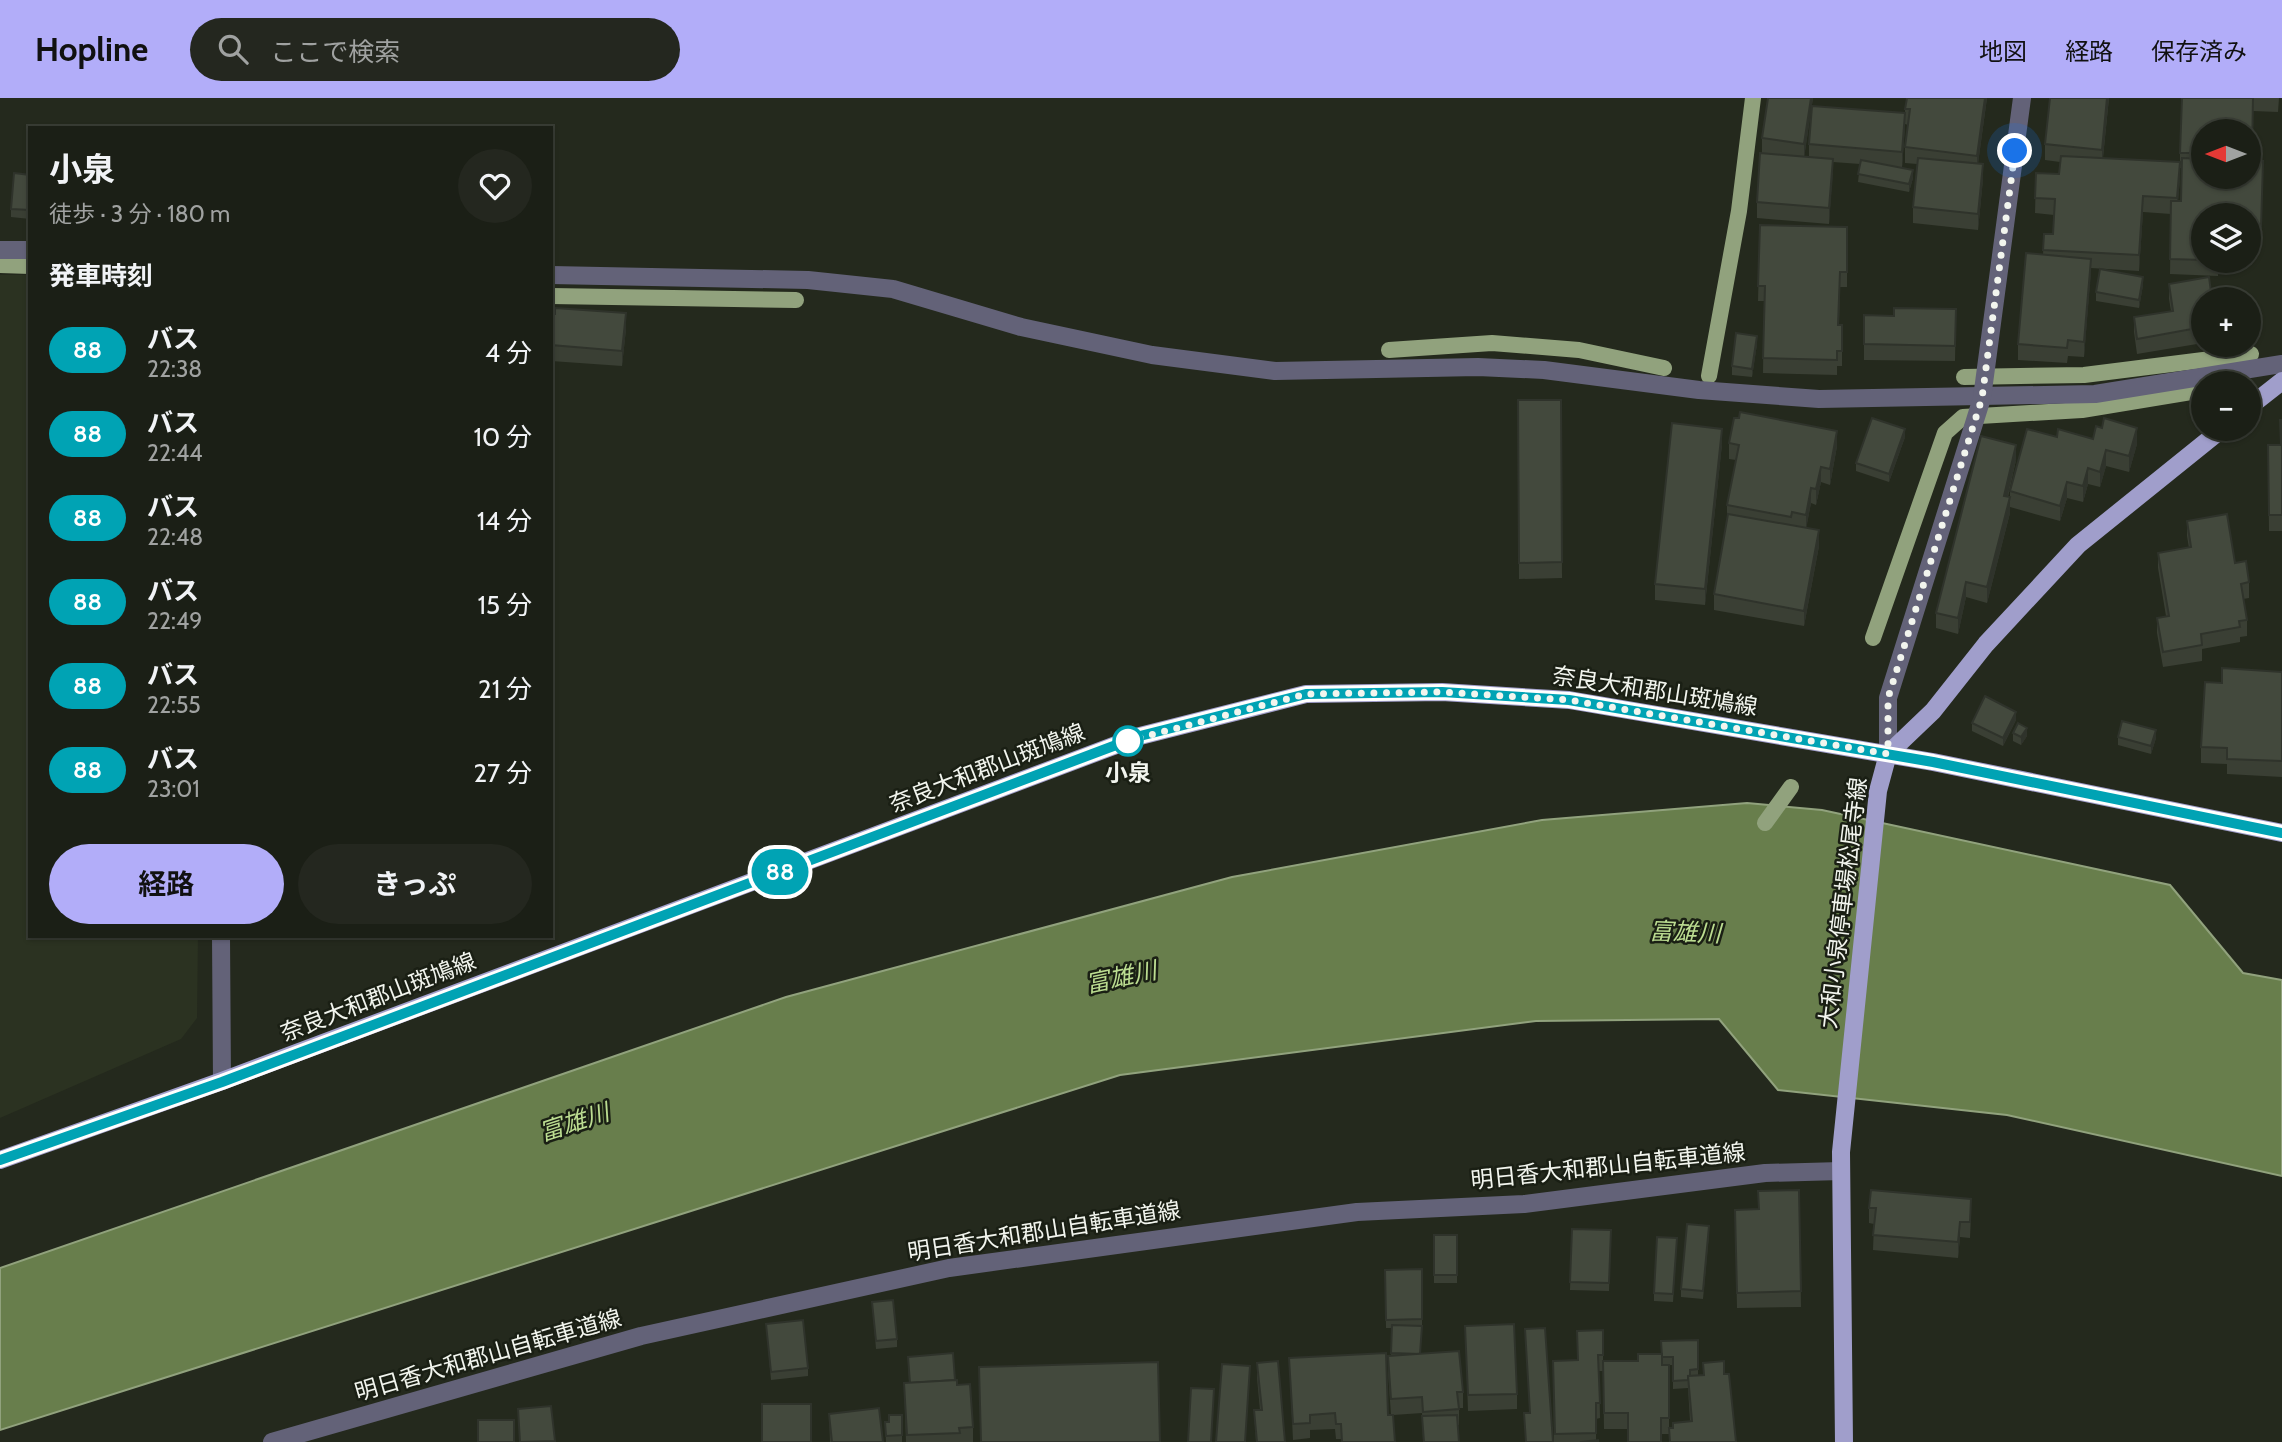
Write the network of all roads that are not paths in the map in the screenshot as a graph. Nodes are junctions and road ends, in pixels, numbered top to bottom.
1 (2022, 98) edge
2 (0, 250) edge
3 (28, 250) edge
4 (553, 275) edge
5 (2282, 364) edge
6 (2282, 381) edge
7 (2261, 398) edge
8 (1982, 399) junction
9 (2207, 441) edge
10 (1888, 754) junction
11 (2282, 833) edge
12 (221, 938) edge
13 (222, 1082) junction
14 (0, 1160) edge
15 (1841, 1171) junction
16 (272, 1442) edge
17 (1844, 1442) edge

1 - 8 street
2 - 3 street
4 - 8 street
5 - 8 street
6 - 7 main road
8 - 10 street
9 - 10 main road, 大和小泉停車場松尾寺線
10 - 11 main road, 奈良大和郡山斑鳩線
10 - 13 main road, 奈良大和郡山斑鳩線
10 - 15 main road, 大和小泉停車場松尾寺線
12 - 13 street
13 - 14 main road, 奈良大和郡山斑鳩線
15 - 16 street, 明日香大和郡山自転車道線
15 - 17 main road, 大和小泉停車場松尾寺線

